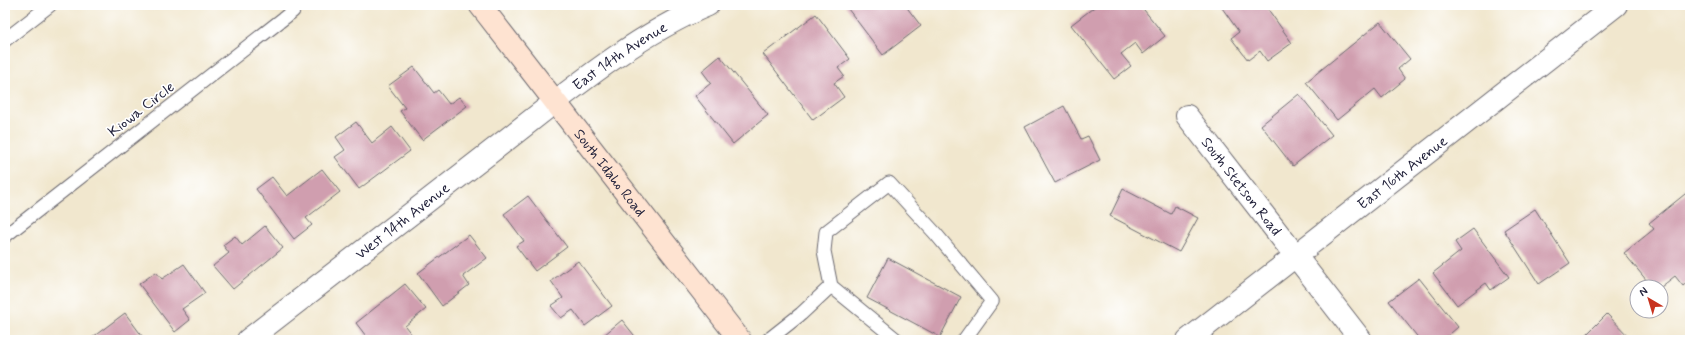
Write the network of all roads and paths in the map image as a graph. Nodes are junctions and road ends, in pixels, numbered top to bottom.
1 (50, 5) edge
2 (294, 5) edge
3 (480, 5) edge
4 (708, 5) edge
5 (1616, 5) edge
6 (5, 40) edge
7 (556, 102) junction
8 (1188, 116) dead end
9 (5, 236) edge
10 (1296, 256) junction
11 (831, 286) junction
12 (248, 340) edge
13 (740, 340) edge
14 (768, 340) edge
15 (897, 340) edge
16 (964, 340) edge
17 (1188, 340) edge
18 (1361, 340) edge

1 - 6 lane
2 - 9 lane, Kiowa Circle
3 - 7 main road, South Idaho Road
4 - 7 street, East 14th Avenue
5 - 10 street, East 16th Avenue
7 - 12 street, West 14th Avenue
7 - 13 main road, South Idaho Road
8 - 10 street, South Stetson Road
10 - 17 street, East 16th Avenue
10 - 18 street, South Stetson Road
11 - 14 lane
11 - 15 lane
11 - 16 lane

